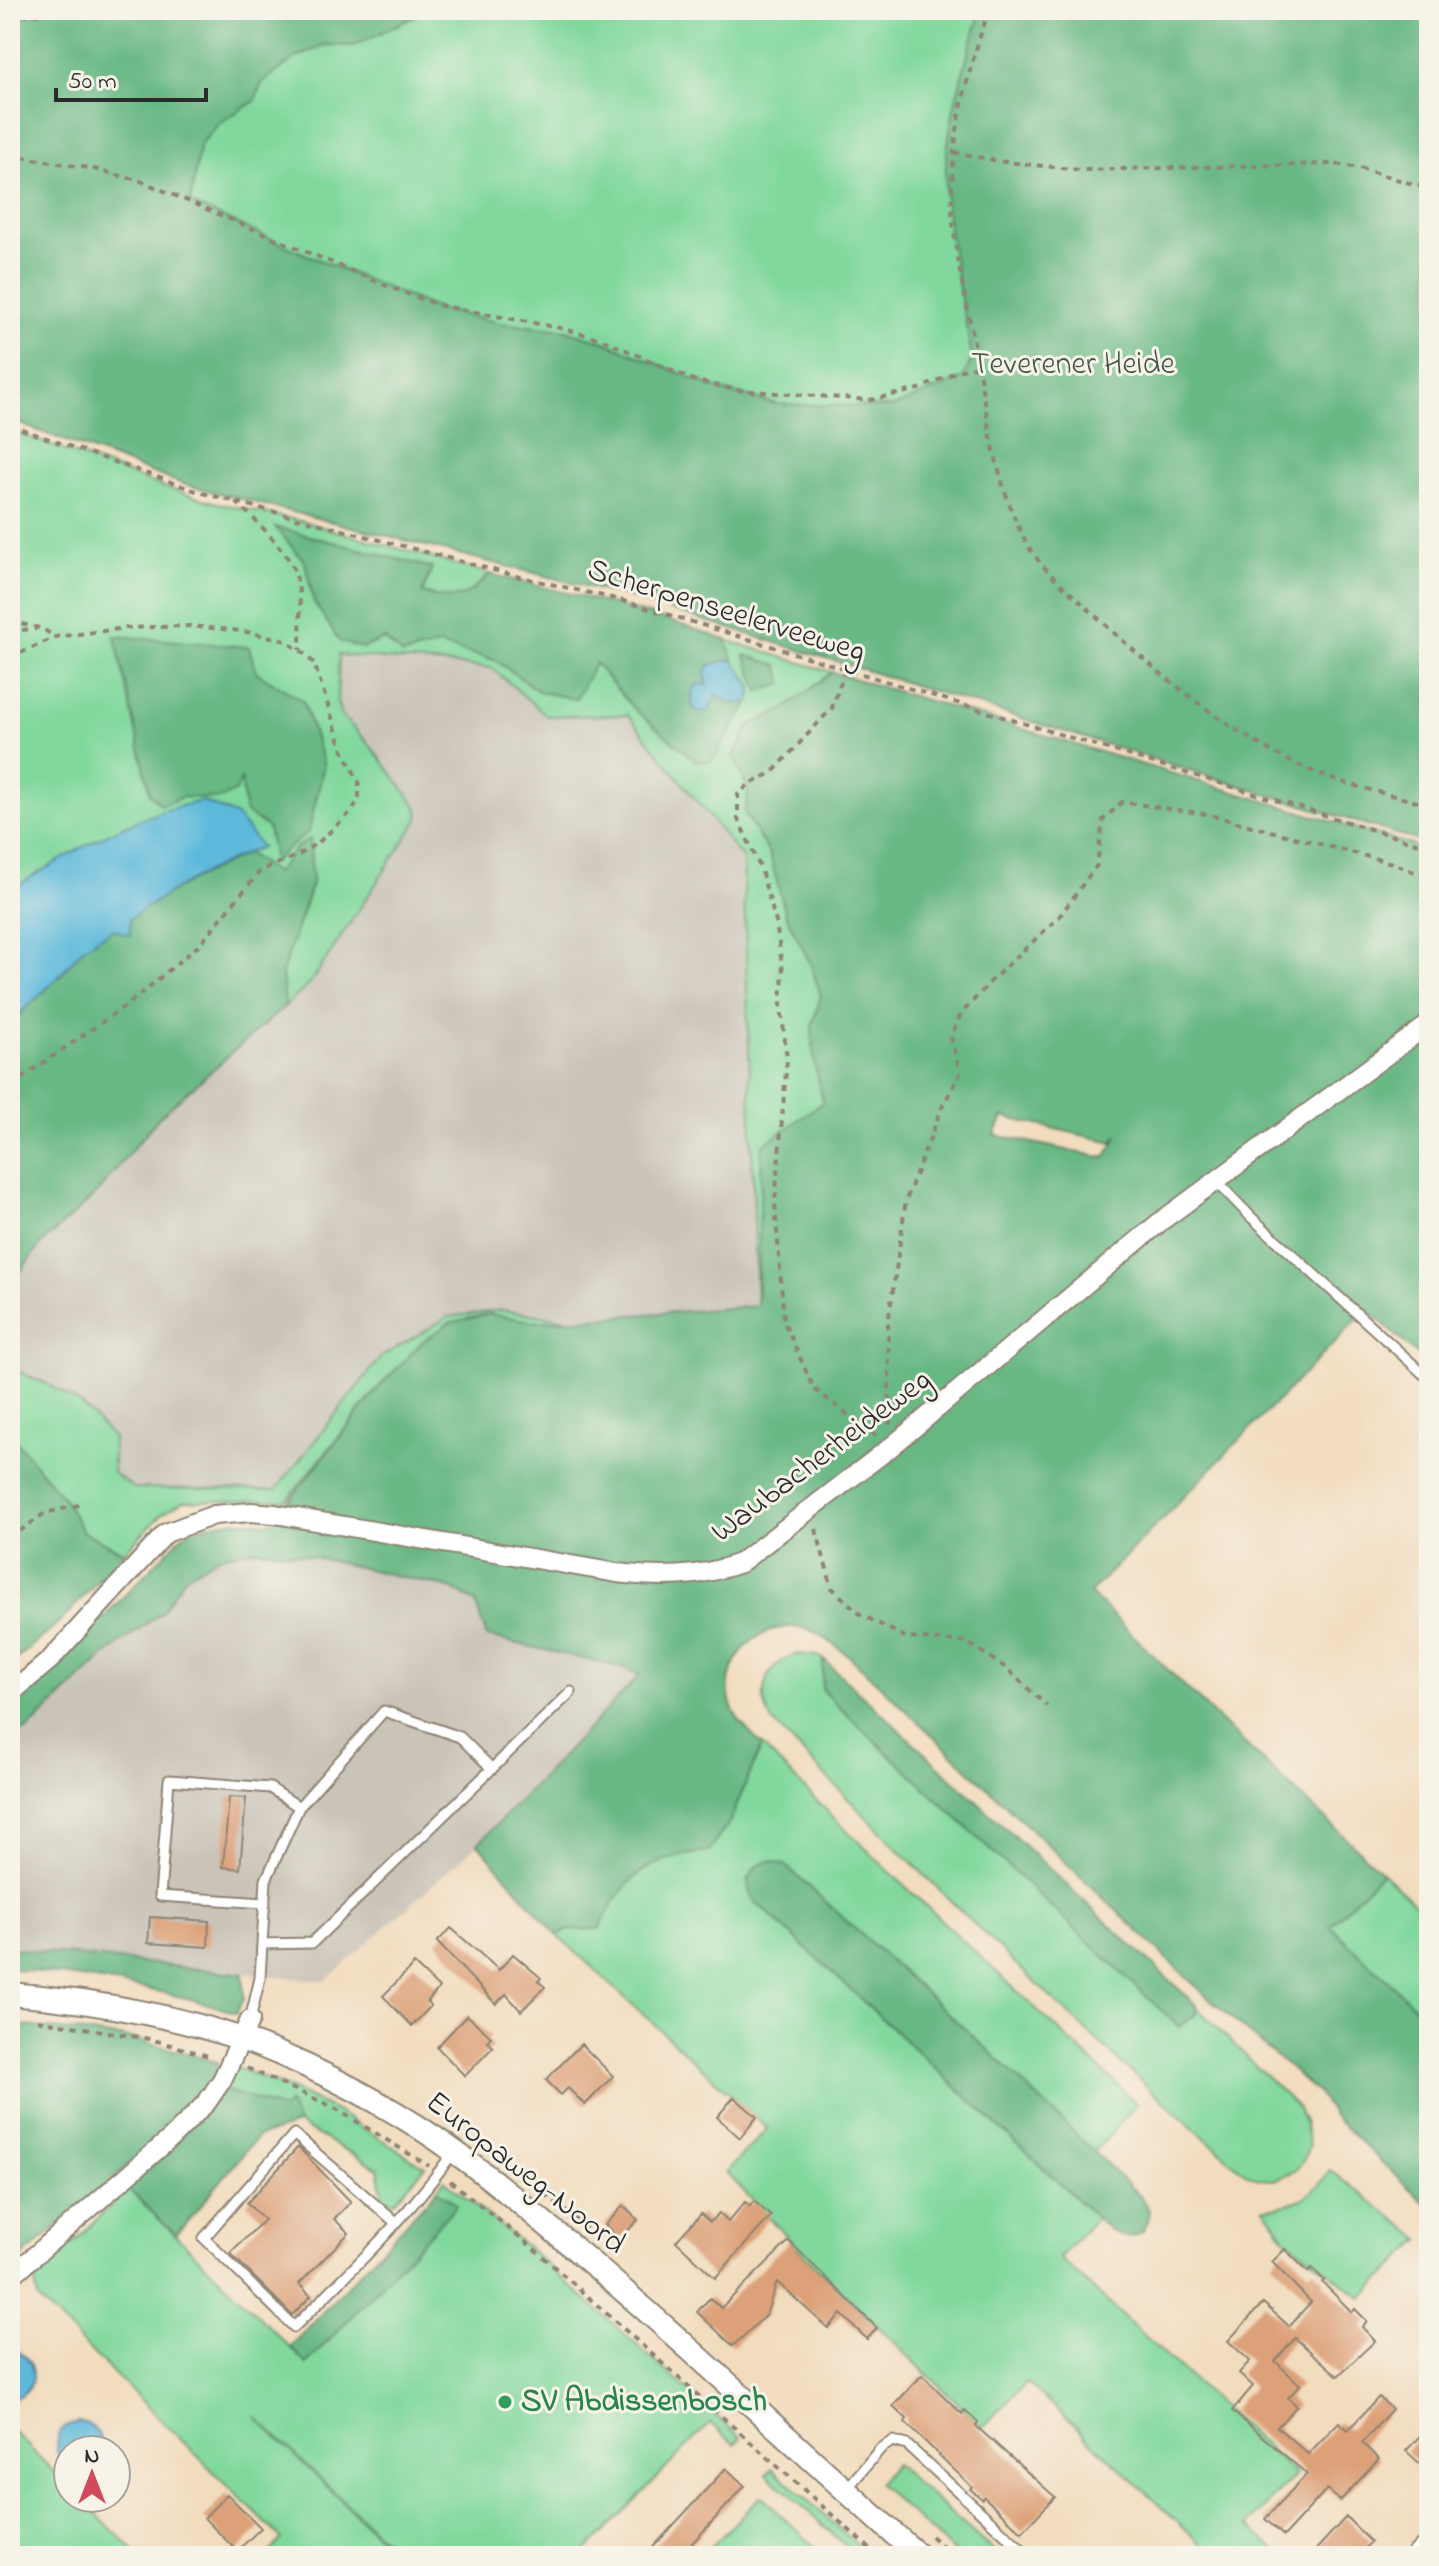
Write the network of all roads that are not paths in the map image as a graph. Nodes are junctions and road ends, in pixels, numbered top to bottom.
1 (1429, 1024) edge
2 (1215, 1180) junction
3 (1429, 1379) edge
4 (571, 1692) dead end
5 (10, 1694) edge
6 (492, 1769) junction
7 (299, 1807) junction
8 (265, 1903) junction
9 (262, 1944) junction
10 (10, 1994) edge
11 (245, 2030) junction
12 (454, 2151) junction
13 (395, 2222) junction
14 (10, 2277) edge
15 (845, 2491) junction
16 (1429, 2542) edge
17 (919, 2556) edge
18 (1029, 2556) edge
19 (1415, 2556) edge

1 - 2 street, Waubacherheideweg
2 - 3 lane
2 - 5 street, Waubacherheideweg
4 - 6 lane
6 - 7 lane
6 - 9 lane
7 - 8 lane
7 - 8 lane
8 - 9 lane
9 - 11 lane
10 - 11 street, Europaweg-Noord
11 - 12 street, Europaweg-Noord
11 - 14 street
12 - 13 lane
12 - 15 street, Europaweg-Noord
13 - 13 lane
15 - 17 street, Europaweg-Noord
15 - 18 lane
16 - 19 street

